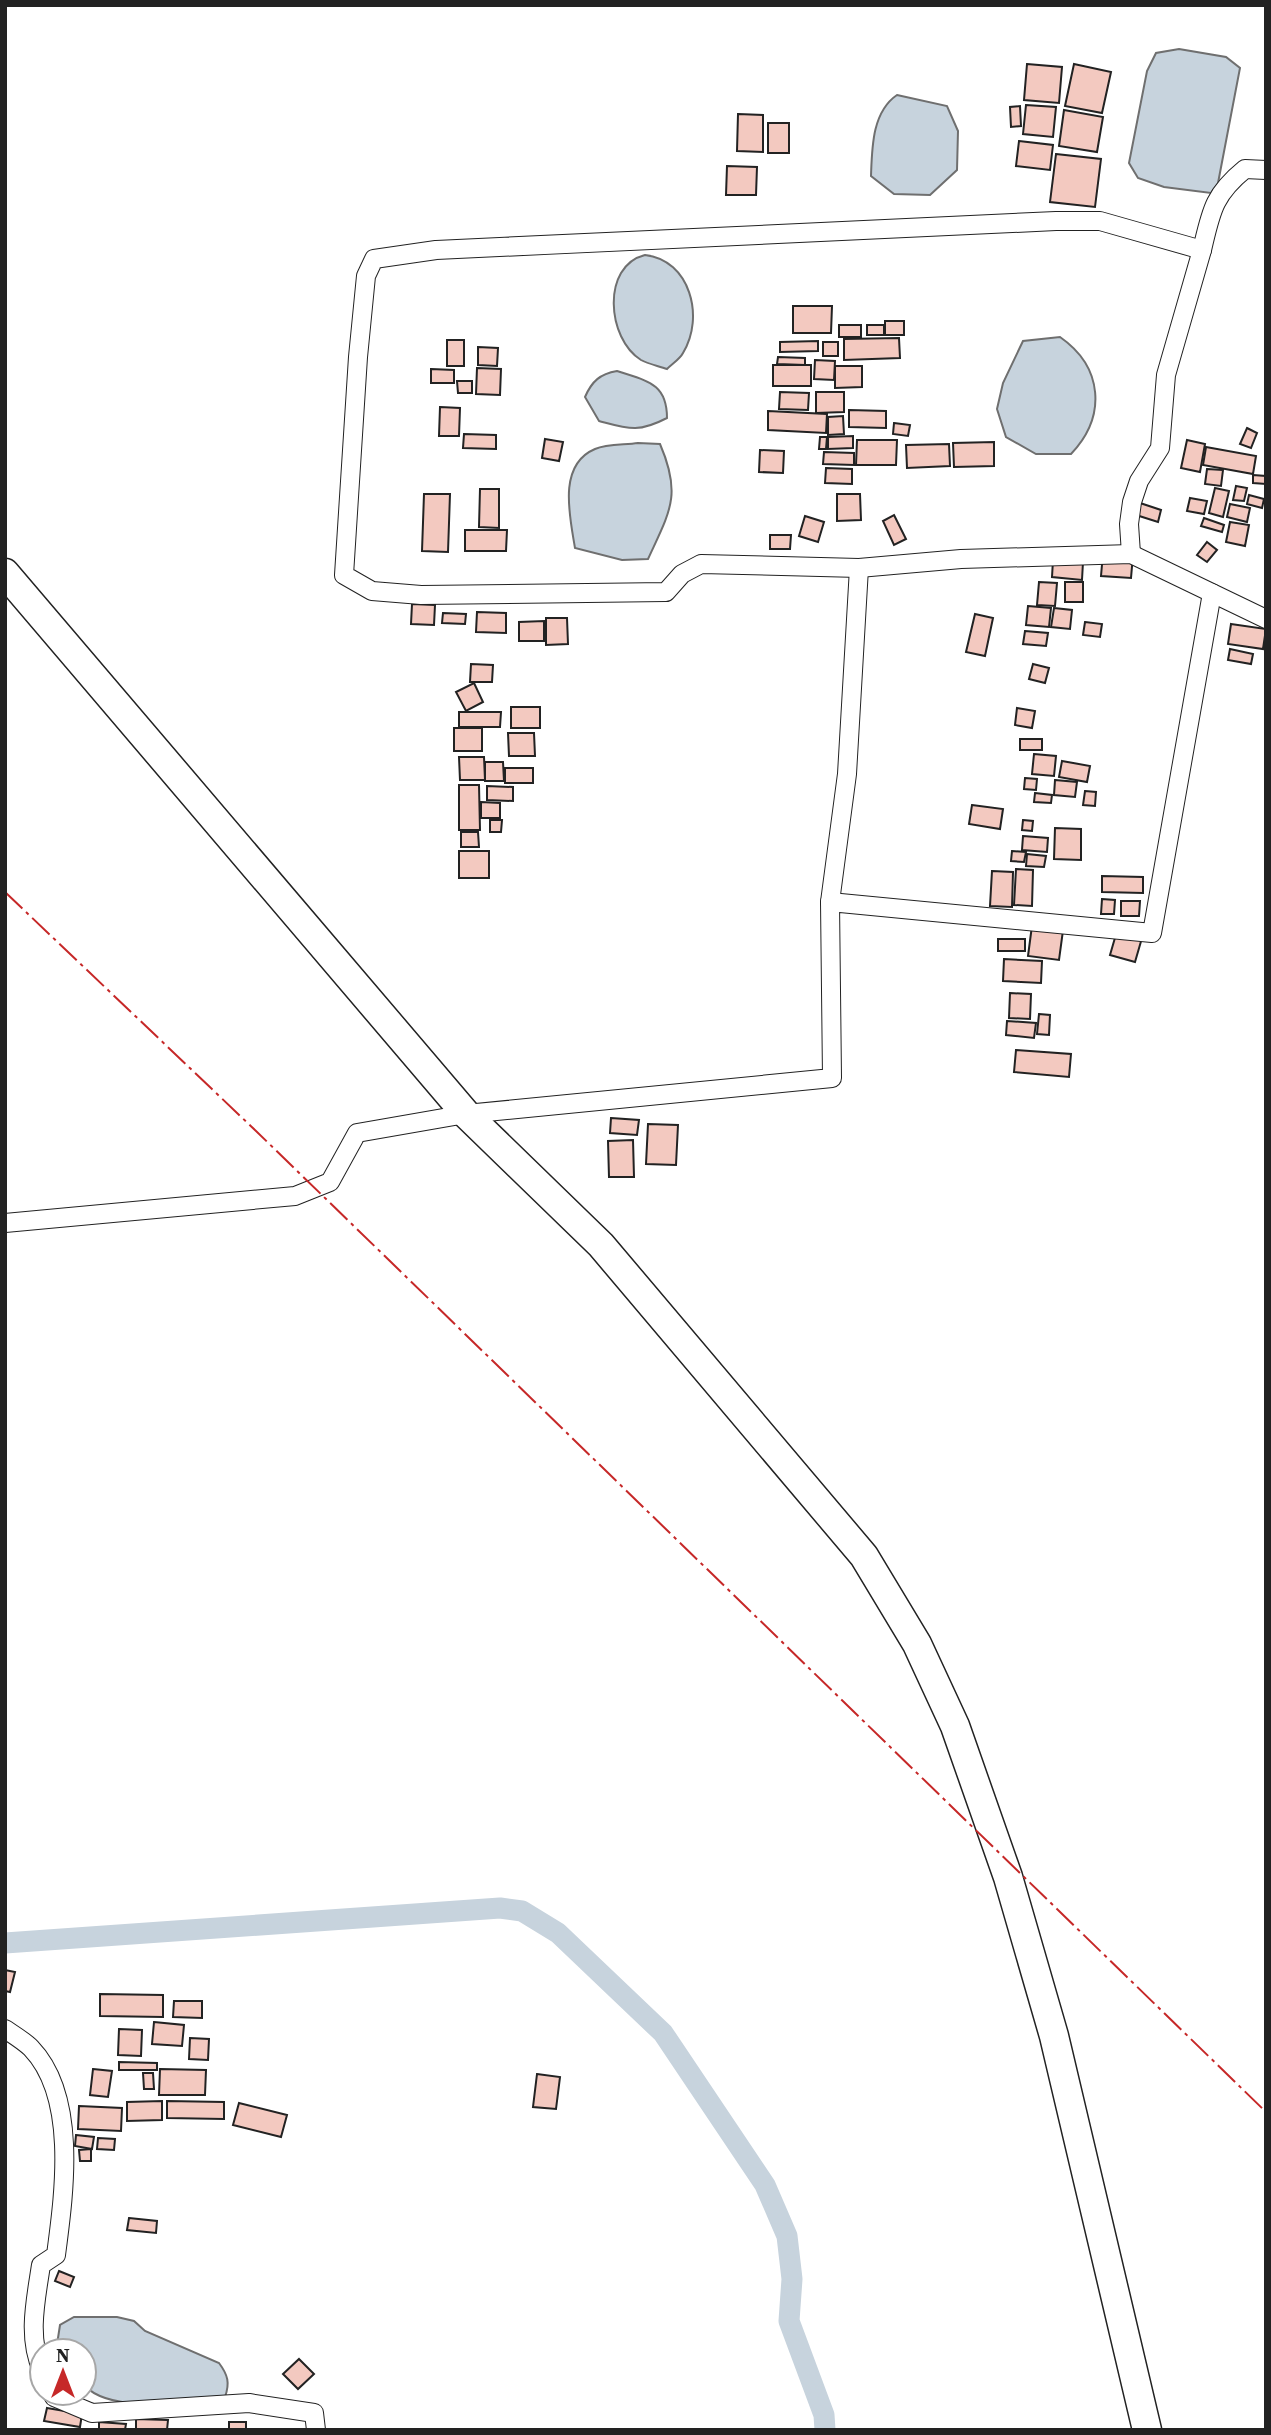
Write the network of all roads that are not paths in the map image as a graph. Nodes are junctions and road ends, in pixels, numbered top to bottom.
1 (1266, 170) edge
2 (1202, 250) junction
3 (1131, 554) junction
4 (859, 568) junction
5 (5, 573) edge
6 (1212, 593) junction
7 (1266, 620) edge
8 (830, 902) junction
9 (466, 1114) junction
10 (5, 1223) edge
11 (5, 2029) edge
12 (35, 2337) edge
13 (78, 2407) edge
14 (317, 2430) edge
15 (1147, 2430) edge

1 - 2 street
2 - 3 street
2 - 4 street
3 - 4 street
3 - 6 street
4 - 8 street
5 - 9 main road
6 - 7 street
6 - 8 street
8 - 9 street
9 - 10 street
9 - 15 main road
11 - 12 street
13 - 14 street

